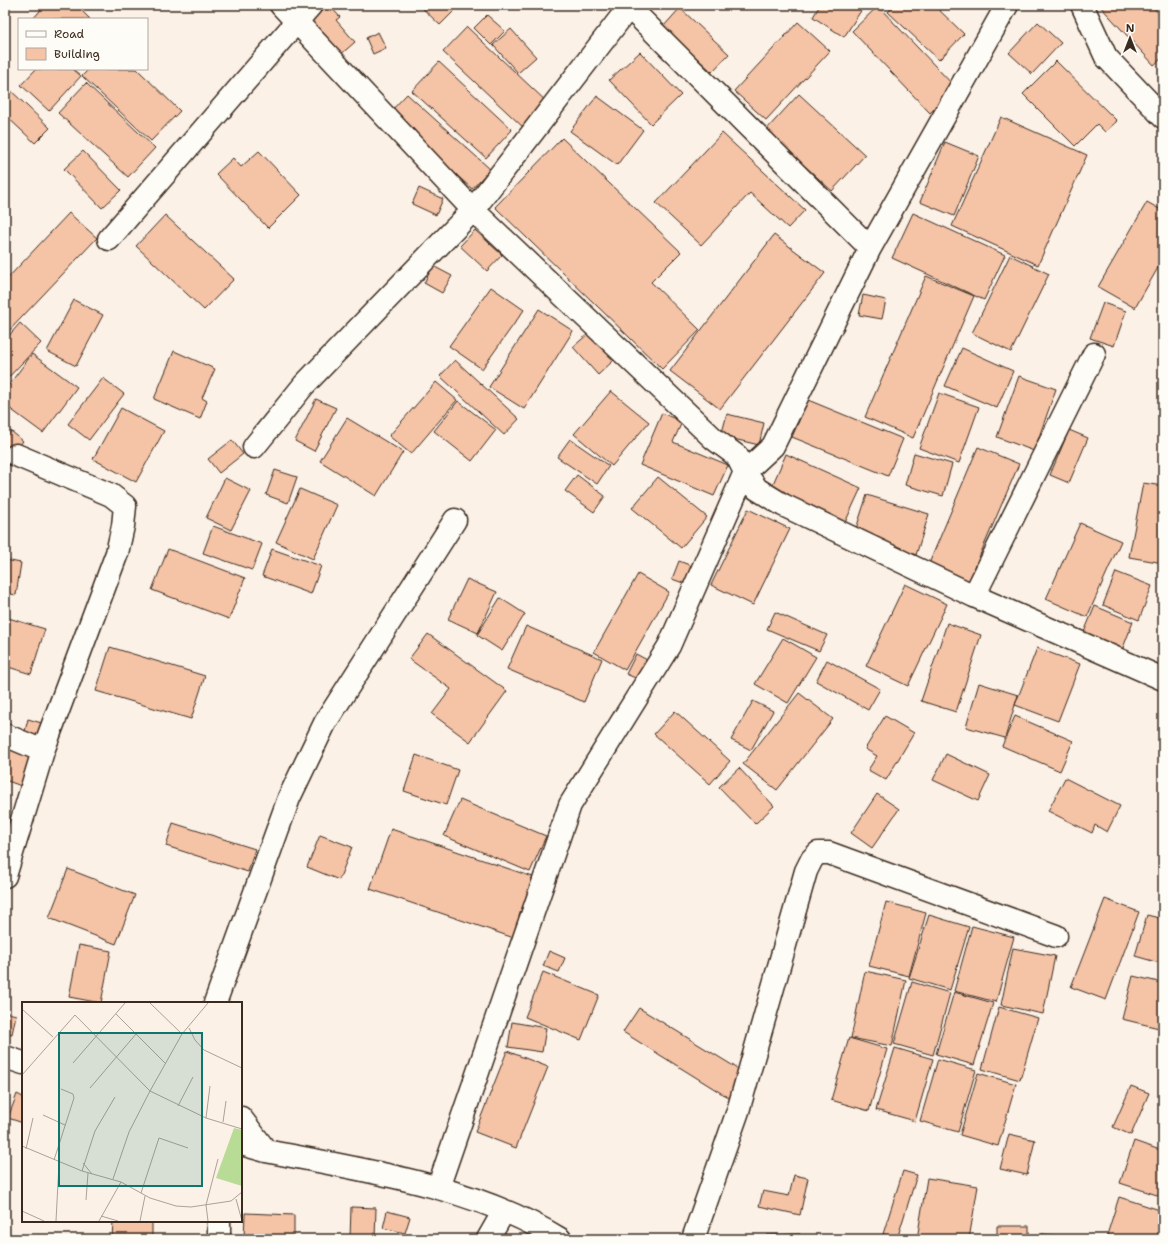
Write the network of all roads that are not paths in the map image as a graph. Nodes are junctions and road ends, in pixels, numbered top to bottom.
1 (281, 5) edge
2 (311, 5) edge
3 (1006, 5) edge
4 (1082, 5) edge
5 (628, 6) edge
6 (296, 21) junction
7 (1163, 117) edge
8 (474, 210) junction
9 (109, 239) dead end
10 (870, 248) junction
11 (1094, 354) dead end
12 (254, 447) dead end
13 (16, 455) dead end
14 (745, 472) junction
15 (455, 520) dead end
16 (974, 596) junction
17 (1163, 679) edge
18 (5, 735) edge
19 (44, 751) junction
20 (5, 876) edge
21 (1056, 936) dead end
22 (215, 1002) edge
23 (5, 1058) edge
24 (22, 1063) edge
25 (242, 1119) edge
26 (242, 1144) edge
27 (266, 1151) junction
28 (438, 1188) junction
29 (504, 1211) junction
30 (219, 1222) edge
31 (219, 1239) edge
32 (488, 1239) edge
33 (560, 1239) edge
34 (694, 1239) edge

1 - 6 street
2 - 6 street
3 - 10 street
4 - 7 street
5 - 8 street
5 - 10 street
6 - 8 street
6 - 9 street
8 - 12 street
8 - 14 street
10 - 14 street
11 - 16 street
13 - 19 street
14 - 16 street
14 - 28 street
15 - 22 street
16 - 17 street
18 - 19 street
19 - 20 street
21 - 34 street
23 - 24 street
25 - 27 street
26 - 27 street
27 - 28 street
28 - 29 street
29 - 32 street
29 - 33 street
30 - 31 street

